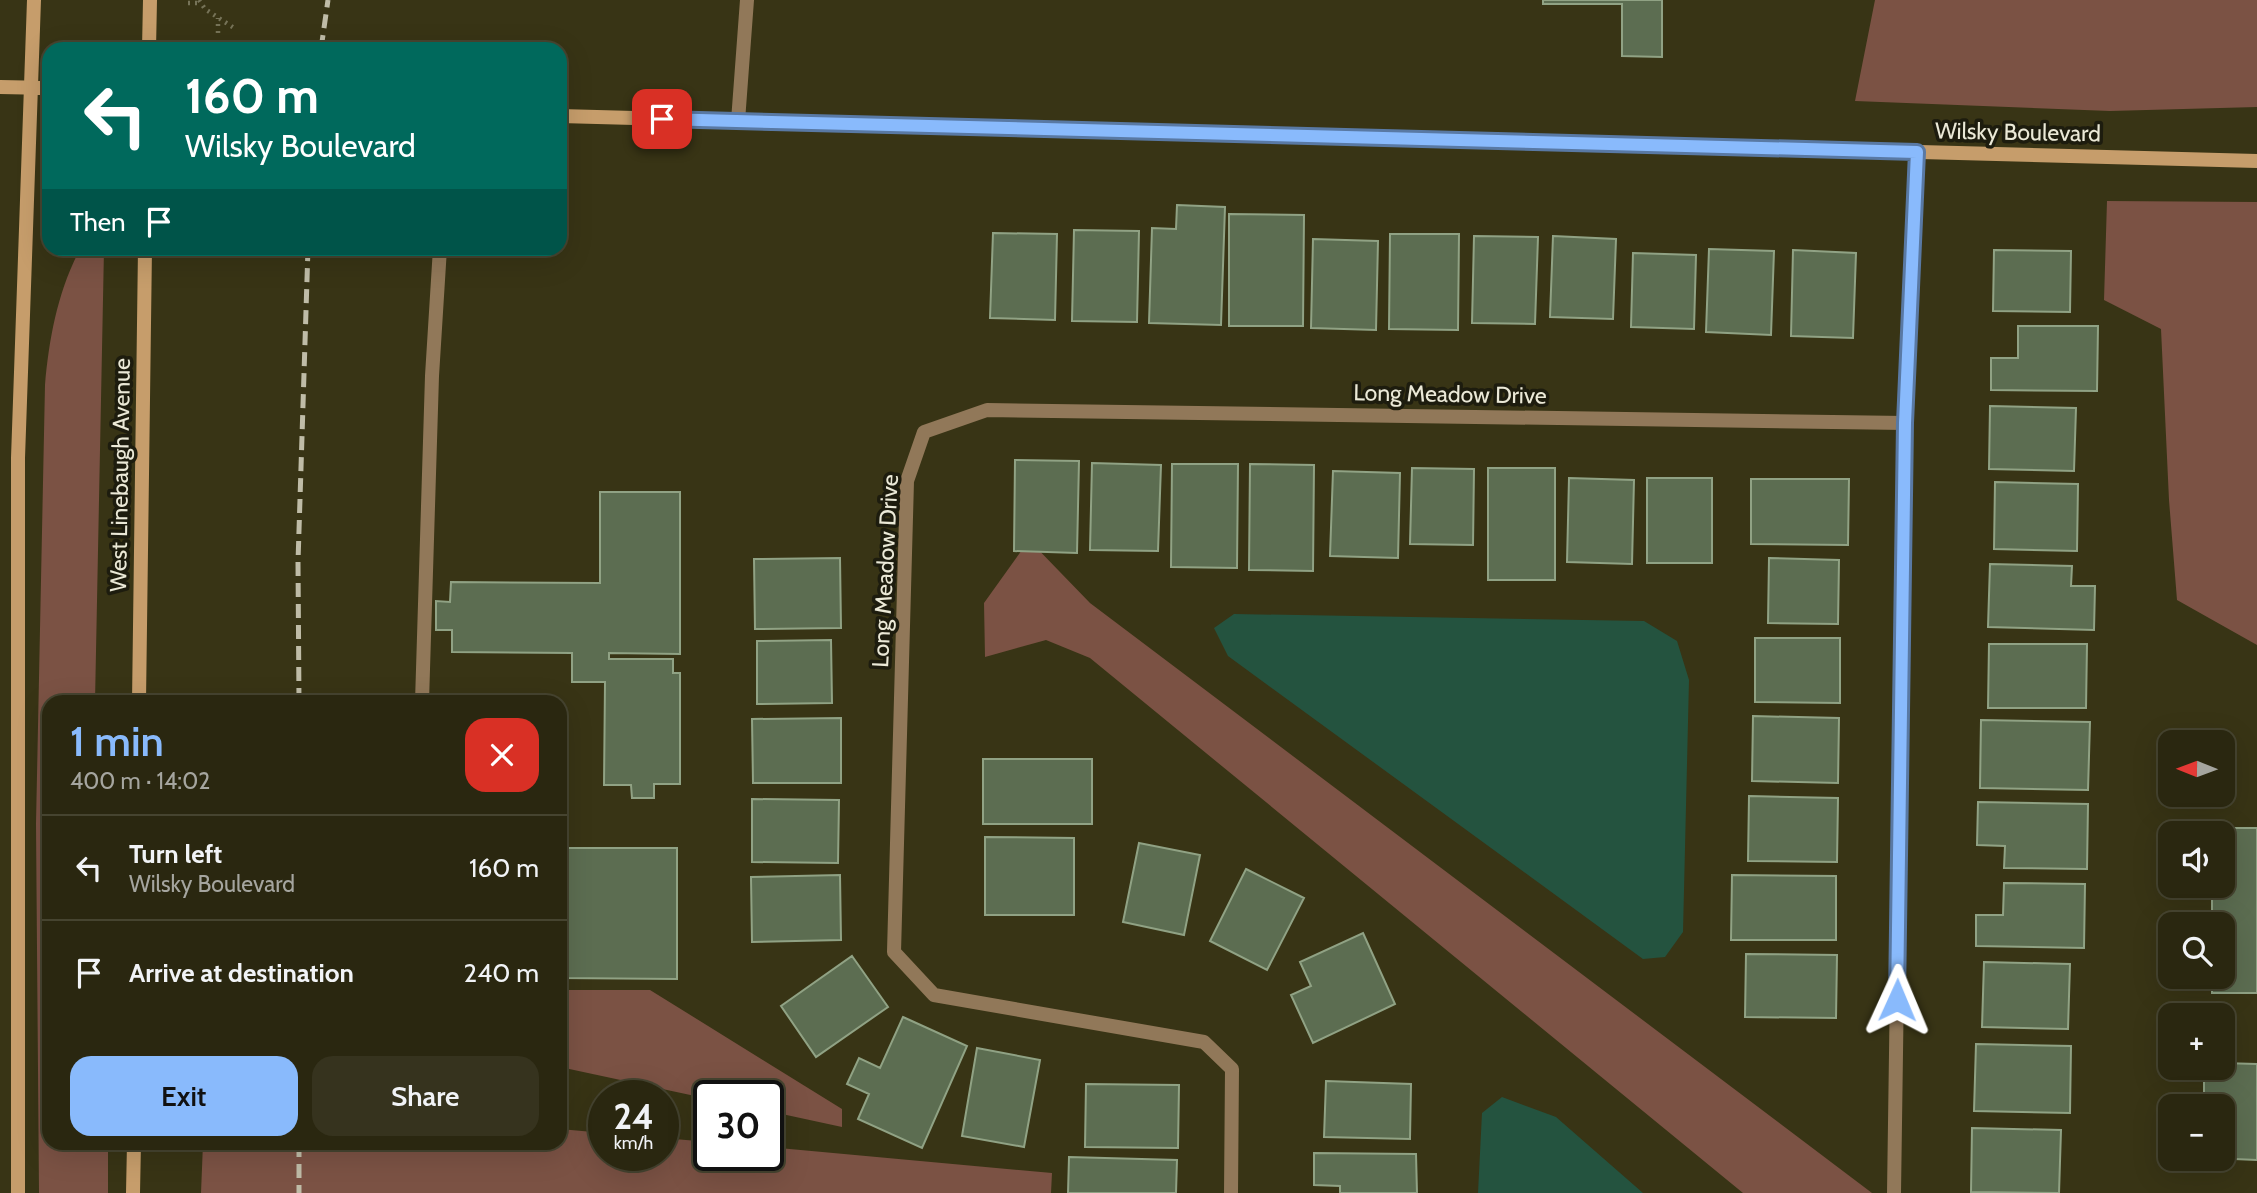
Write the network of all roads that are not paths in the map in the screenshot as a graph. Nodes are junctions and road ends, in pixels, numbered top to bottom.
1 (34, 0) edge
2 (150, 0) edge
3 (747, 0) edge
4 (149, 42) edge
5 (0, 87) edge
6 (32, 87) junction
7 (42, 88) edge
8 (567, 116) edge
9 (738, 121) junction
10 (1917, 152) junction
11 (2257, 160) edge
12 (145, 256) edge
13 (440, 256) edge
14 (1905, 423) junction
15 (139, 695) edge
16 (422, 695) edge
17 (134, 1150) edge
18 (18, 1193) edge
19 (133, 1193) edge
20 (1231, 1193) edge
21 (1894, 1193) edge

1 - 6 main road
2 - 4 main road
3 - 9 street
5 - 6 main road
6 - 7 main road
6 - 18 main road
8 - 9 main road, Wilsky Boulevard
9 - 10 main road, Wilsky Boulevard
10 - 11 main road, Wilsky Boulevard
10 - 14 street
12 - 15 main road, West Linebaugh Avenue
13 - 16 street
14 - 20 street, Long Meadow Drive
14 - 21 street
17 - 19 main road

